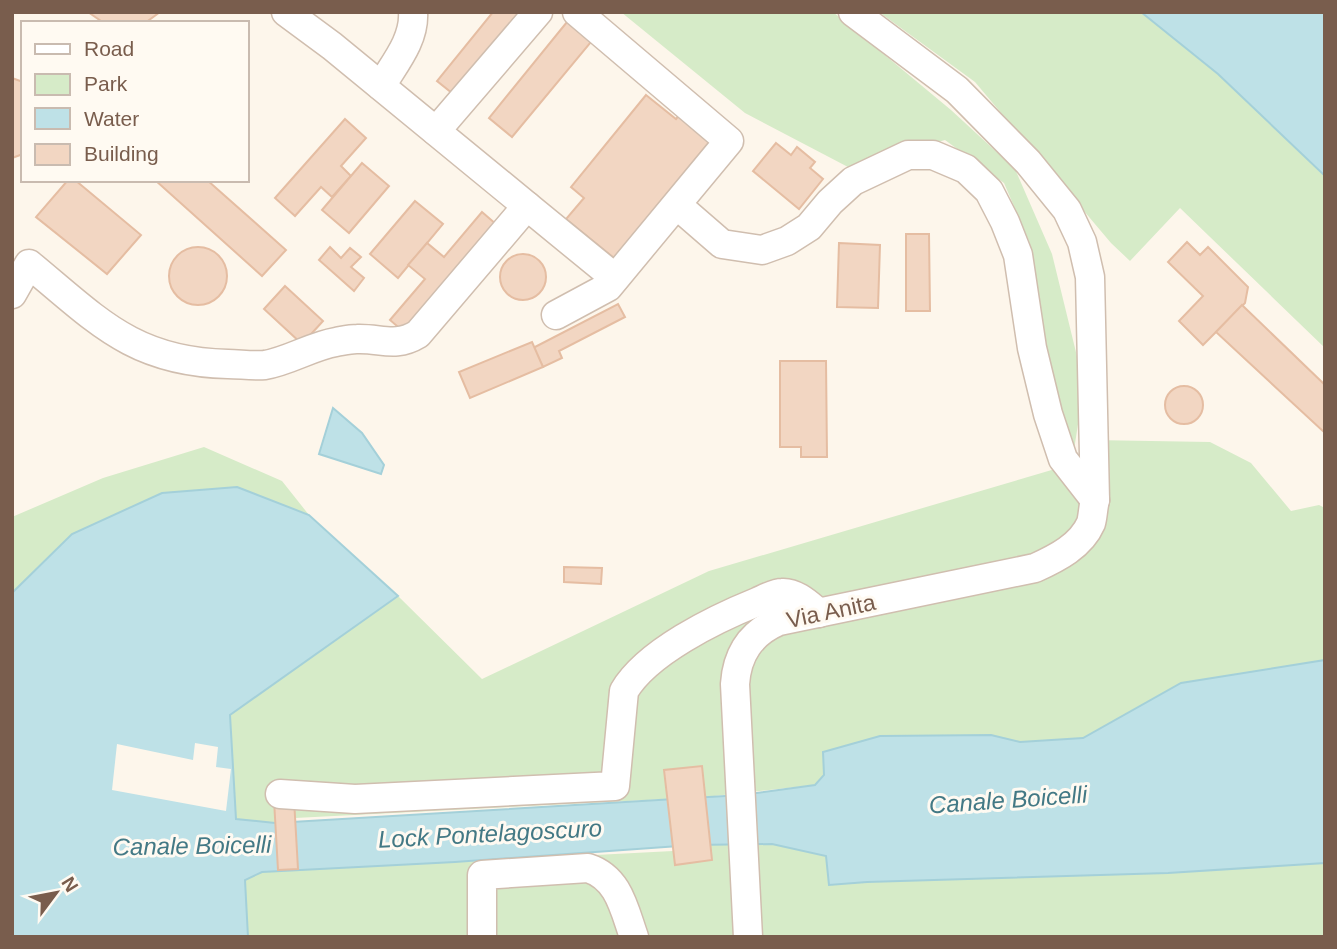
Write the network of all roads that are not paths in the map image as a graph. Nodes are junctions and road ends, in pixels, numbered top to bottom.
1 (286, 12) edge
2 (413, 12) edge
3 (538, 12) edge
4 (577, 12) edge
5 (853, 12) edge
6 (381, 86) junction
7 (436, 131) junction
8 (677, 205) junction
9 (527, 206) junction
10 (21, 256) edge
11 (615, 278) junction
12 (12, 294) edge
13 (556, 315) dead end
14 (1095, 500) junction
15 (819, 613) junction
16 (280, 794) dead end
17 (482, 937) edge
18 (634, 937) edge
19 (748, 937) edge

1 - 6 street
2 - 6 street
3 - 7 street
4 - 8 street
5 - 14 street, Via Anita
6 - 7 street
7 - 9 street
8 - 11 street
8 - 14 street
9 - 10 street
9 - 11 street
10 - 12 street
11 - 13 street
14 - 15 street, Via Anita
15 - 16 street
15 - 19 street, Via Anita
17 - 18 street

